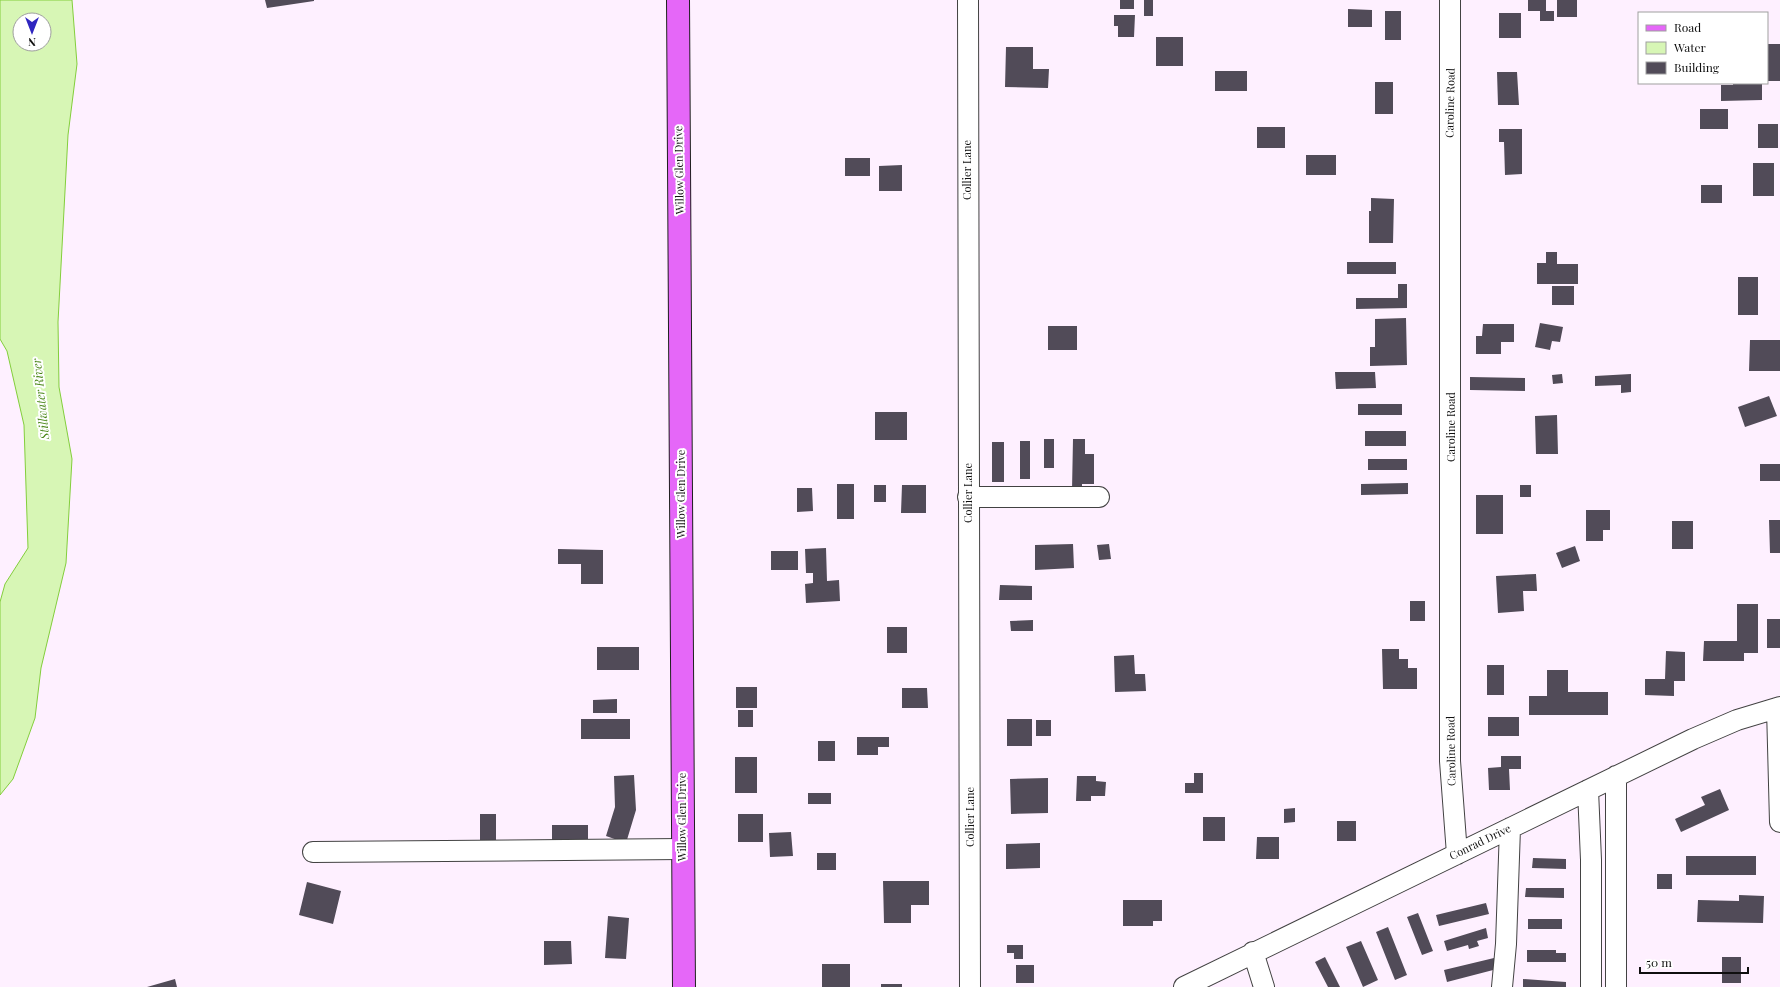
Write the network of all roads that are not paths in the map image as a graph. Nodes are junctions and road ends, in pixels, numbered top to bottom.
1 (678, 0) edge
2 (968, 0) edge
3 (1450, 0) edge
4 (968, 496) junction
5 (1099, 496) dead end
6 (1778, 708) edge
7 (1616, 776) junction
8 (1588, 790) junction
9 (1780, 822) edge
10 (1510, 828) junction
11 (682, 849) junction
12 (313, 852) dead end
13 (1457, 854) junction
14 (1253, 952) junction
15 (684, 987) edge
16 (970, 987) edge
17 (1184, 987) edge
18 (1264, 987) edge
19 (1502, 987) edge
20 (1591, 987) edge
21 (1616, 987) edge

1 - 11 main road, Willow Glen Drive
2 - 4 street, Collier Lane
3 - 13 street, Caroline Road
4 - 5 street
4 - 16 street, Collier Lane
6 - 7 street, Conrad Drive
6 - 9 street
7 - 8 street, Conrad Drive
7 - 21 street
8 - 10 street, Conrad Drive
8 - 20 street
10 - 13 street, Conrad Drive
10 - 19 street
11 - 12 street
11 - 15 main road, Willow Glen Drive
13 - 14 street, Conrad Drive
14 - 17 street, Conrad Drive
14 - 18 street

